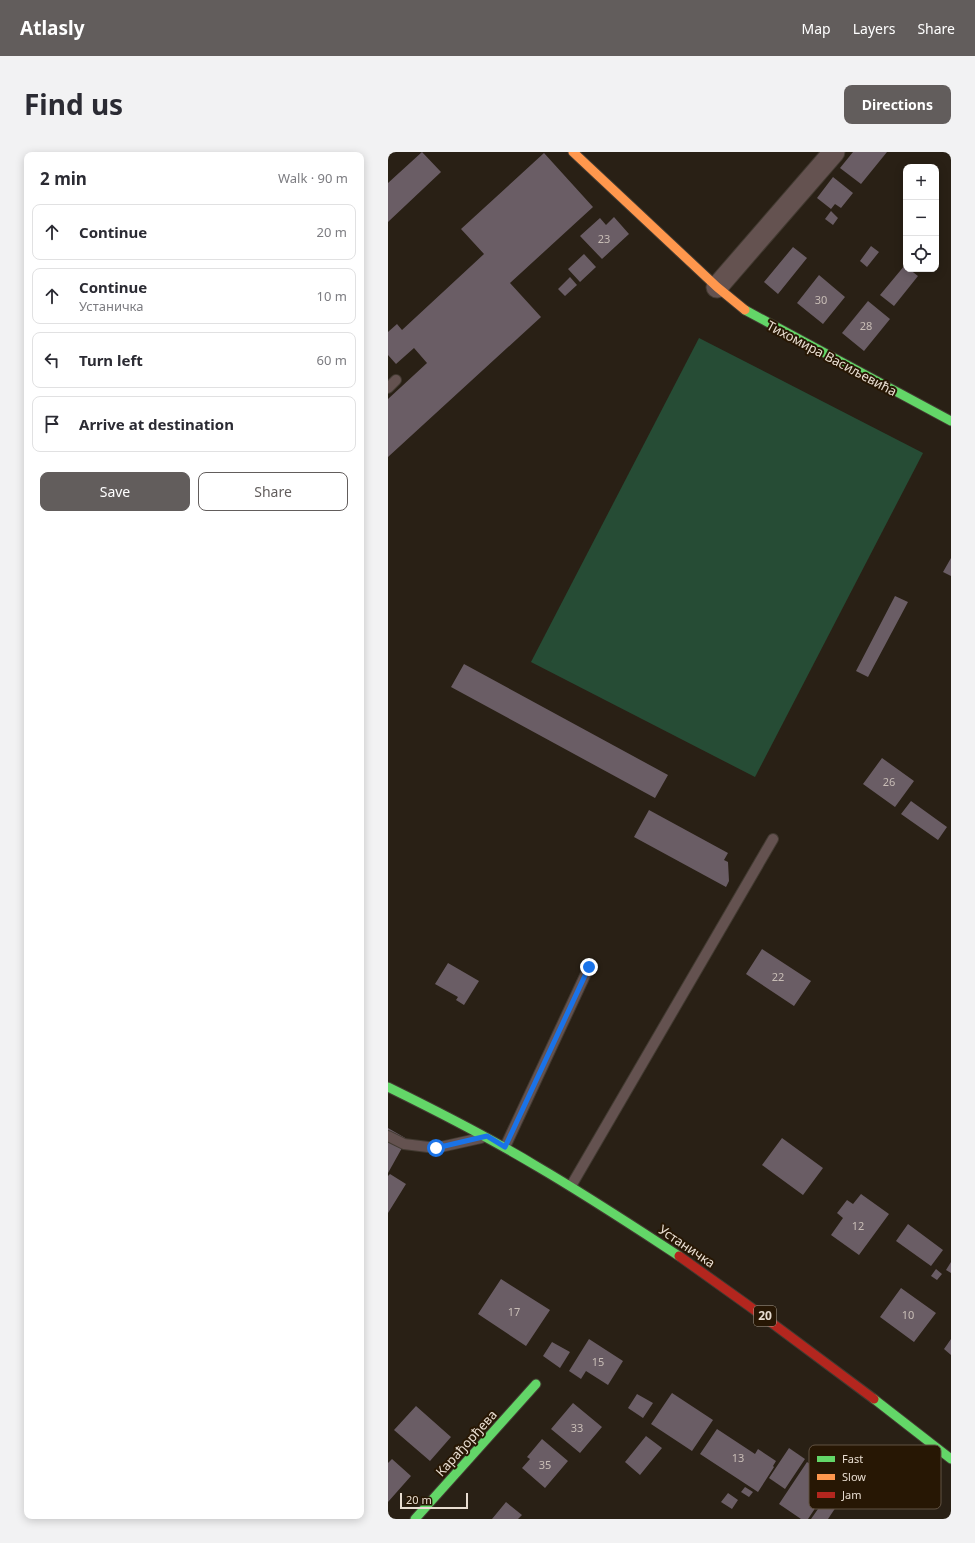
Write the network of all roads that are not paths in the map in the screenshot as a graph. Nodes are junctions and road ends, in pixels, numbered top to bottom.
1 (573, 152) edge
2 (834, 152) edge
3 (717, 288) junction
4 (396, 380) dead end
5 (388, 388) edge
6 (951, 421) edge
7 (773, 840) dead end
8 (589, 967) dead end
9 (388, 1087) edge
10 (388, 1136) edge
11 (487, 1136) junction
12 (505, 1147) junction
13 (571, 1186) junction
14 (536, 1384) dead end
15 (933, 1445) edge
16 (941, 1451) edge
17 (951, 1459) edge
18 (415, 1519) edge

1 - 3 main road, Тихомира Васиљевића
2 - 3 street
3 - 6 main road, Тихомира Васиљевића
4 - 5 lane
7 - 13 lane
8 - 12 lane
9 - 11 main road, Устаничка / 20
10 - 11 lane
11 - 12 main road, Устаничка / 20
12 - 13 main road, Устаничка / 20
13 - 15 main road, Устаничка / 20
14 - 18 main road, Карађорђева
16 - 17 main road, Устаничка / 20

